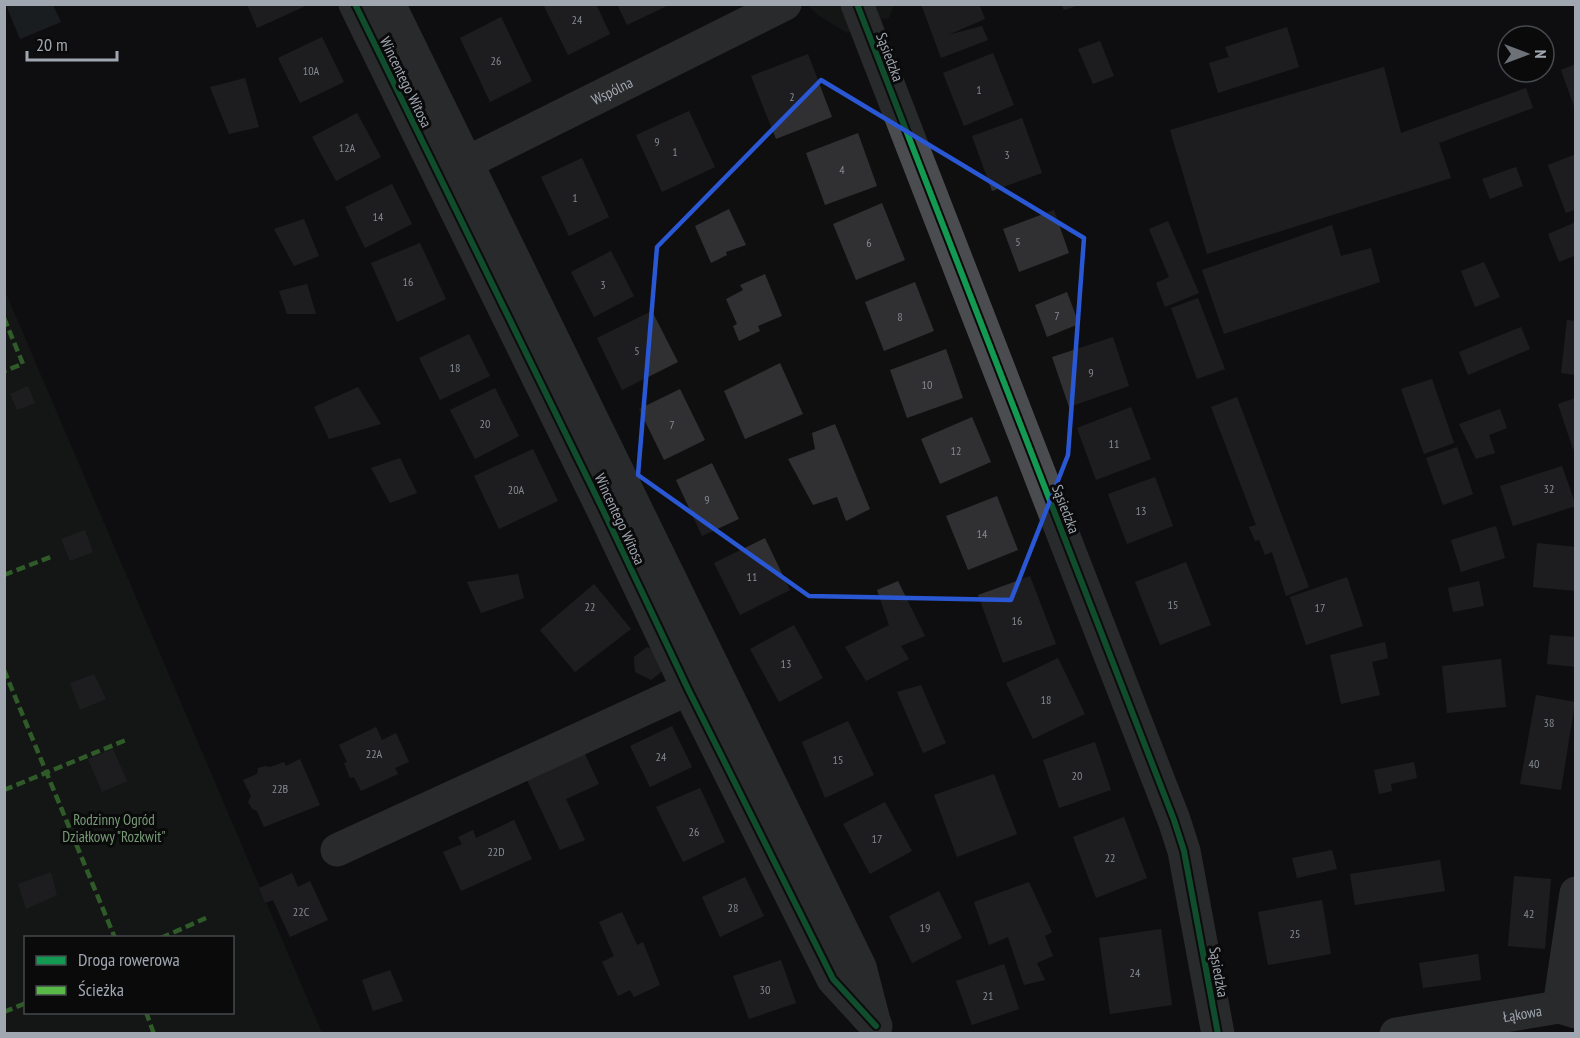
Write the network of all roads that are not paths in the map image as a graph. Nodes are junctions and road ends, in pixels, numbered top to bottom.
1 (355, 4) edge
2 (389, 4) edge
3 (785, 4) edge
4 (857, 4) edge
5 (453, 169) junction
6 (616, 503) junction
7 (688, 689) junction
8 (337, 850) dead end
9 (1575, 893) edge
10 (1567, 1010) edge
11 (877, 1030) edge
12 (1218, 1034) edge
13 (1396, 1034) edge

1 - 5 street, Wincentego Witosa
2 - 5 street, Wincentego Witosa
3 - 5 street, Wspólna
4 - 12 street, Sąsiedzka
5 - 6 street, Wincentego Witosa
6 - 7 street, Wincentego Witosa
6 - 11 street, Wincentego Witosa
7 - 8 street
7 - 11 street, Wincentego Witosa
9 - 10 street
10 - 13 street, Łąkowa

